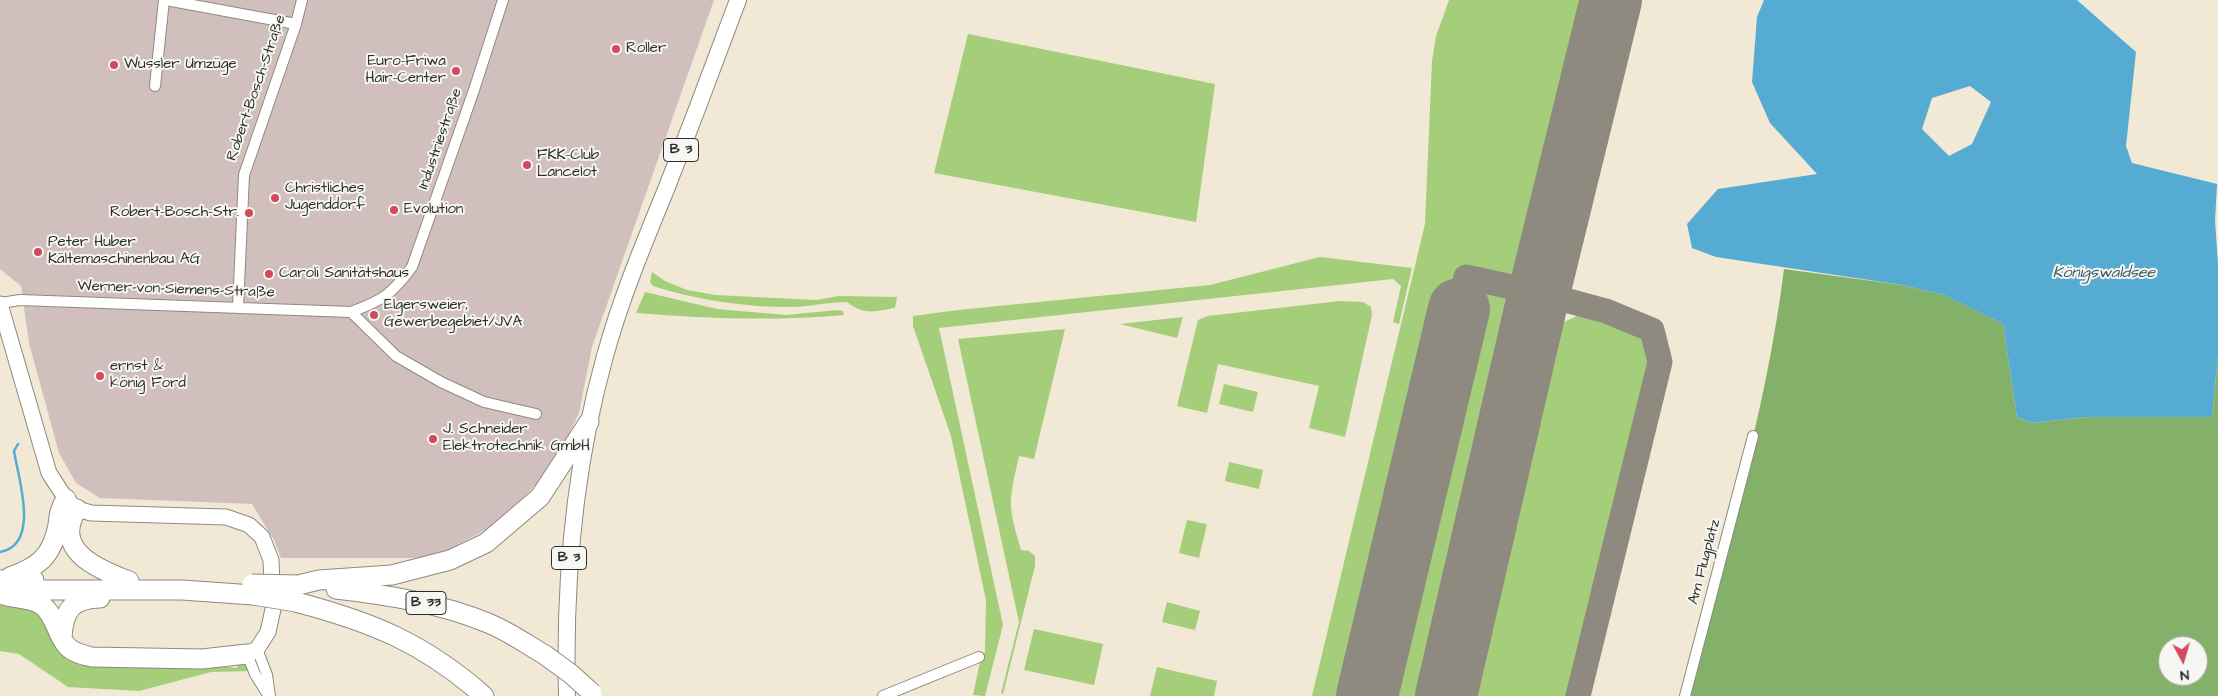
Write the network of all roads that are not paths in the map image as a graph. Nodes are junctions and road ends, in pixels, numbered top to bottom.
1 (165, 0) edge
2 (302, 0) edge
3 (503, 0) edge
4 (738, 0) edge
5 (296, 24) junction
6 (155, 86) dead end
7 (377, 302) joint
8 (0, 304) edge
9 (238, 307) junction
10 (351, 312) junction
11 (536, 414) dead end
12 (589, 422) junction
13 (1753, 436) dead end
14 (72, 504) junction
15 (129, 581) junction
16 (0, 586) edge
17 (210, 588) junction
18 (297, 593) junction
19 (62, 636) junction
20 (252, 651) junction
21 (978, 657) dead end
22 (593, 695) edge
23 (270, 696) edge
24 (484, 696) edge
25 (568, 696) edge
26 (883, 696) edge
27 (1685, 696) edge

1 - 5 street
1 - 6 street
2 - 5 street, Robert-Bosch-Straße
3 - 7 street, Industriestraße
4 - 12 main road, B 3
5 - 9 street, Robert-Bosch-Straße
7 - 10 street, Werner-von-Siemens-Straße
8 - 9 street, Werner-von-Siemens-Straße
8 - 14 street
9 - 10 street, Werner-von-Siemens-Straße
10 - 11 street
12 - 18 highway
12 - 25 main road, B 3
13 - 27 street, Am Flugplatz
14 - 15 highway
14 - 16 highway
14 - 20 street
15 - 16 highway, B 33
15 - 17 highway, B 33
16 - 17 highway, B 33
16 - 19 highway
17 - 18 highway, B 33, bridge
17 - 19 highway
18 - 22 highway, B 33, bridge
18 - 24 highway, B 33
19 - 20 highway
20 - 23 street
21 - 26 street

